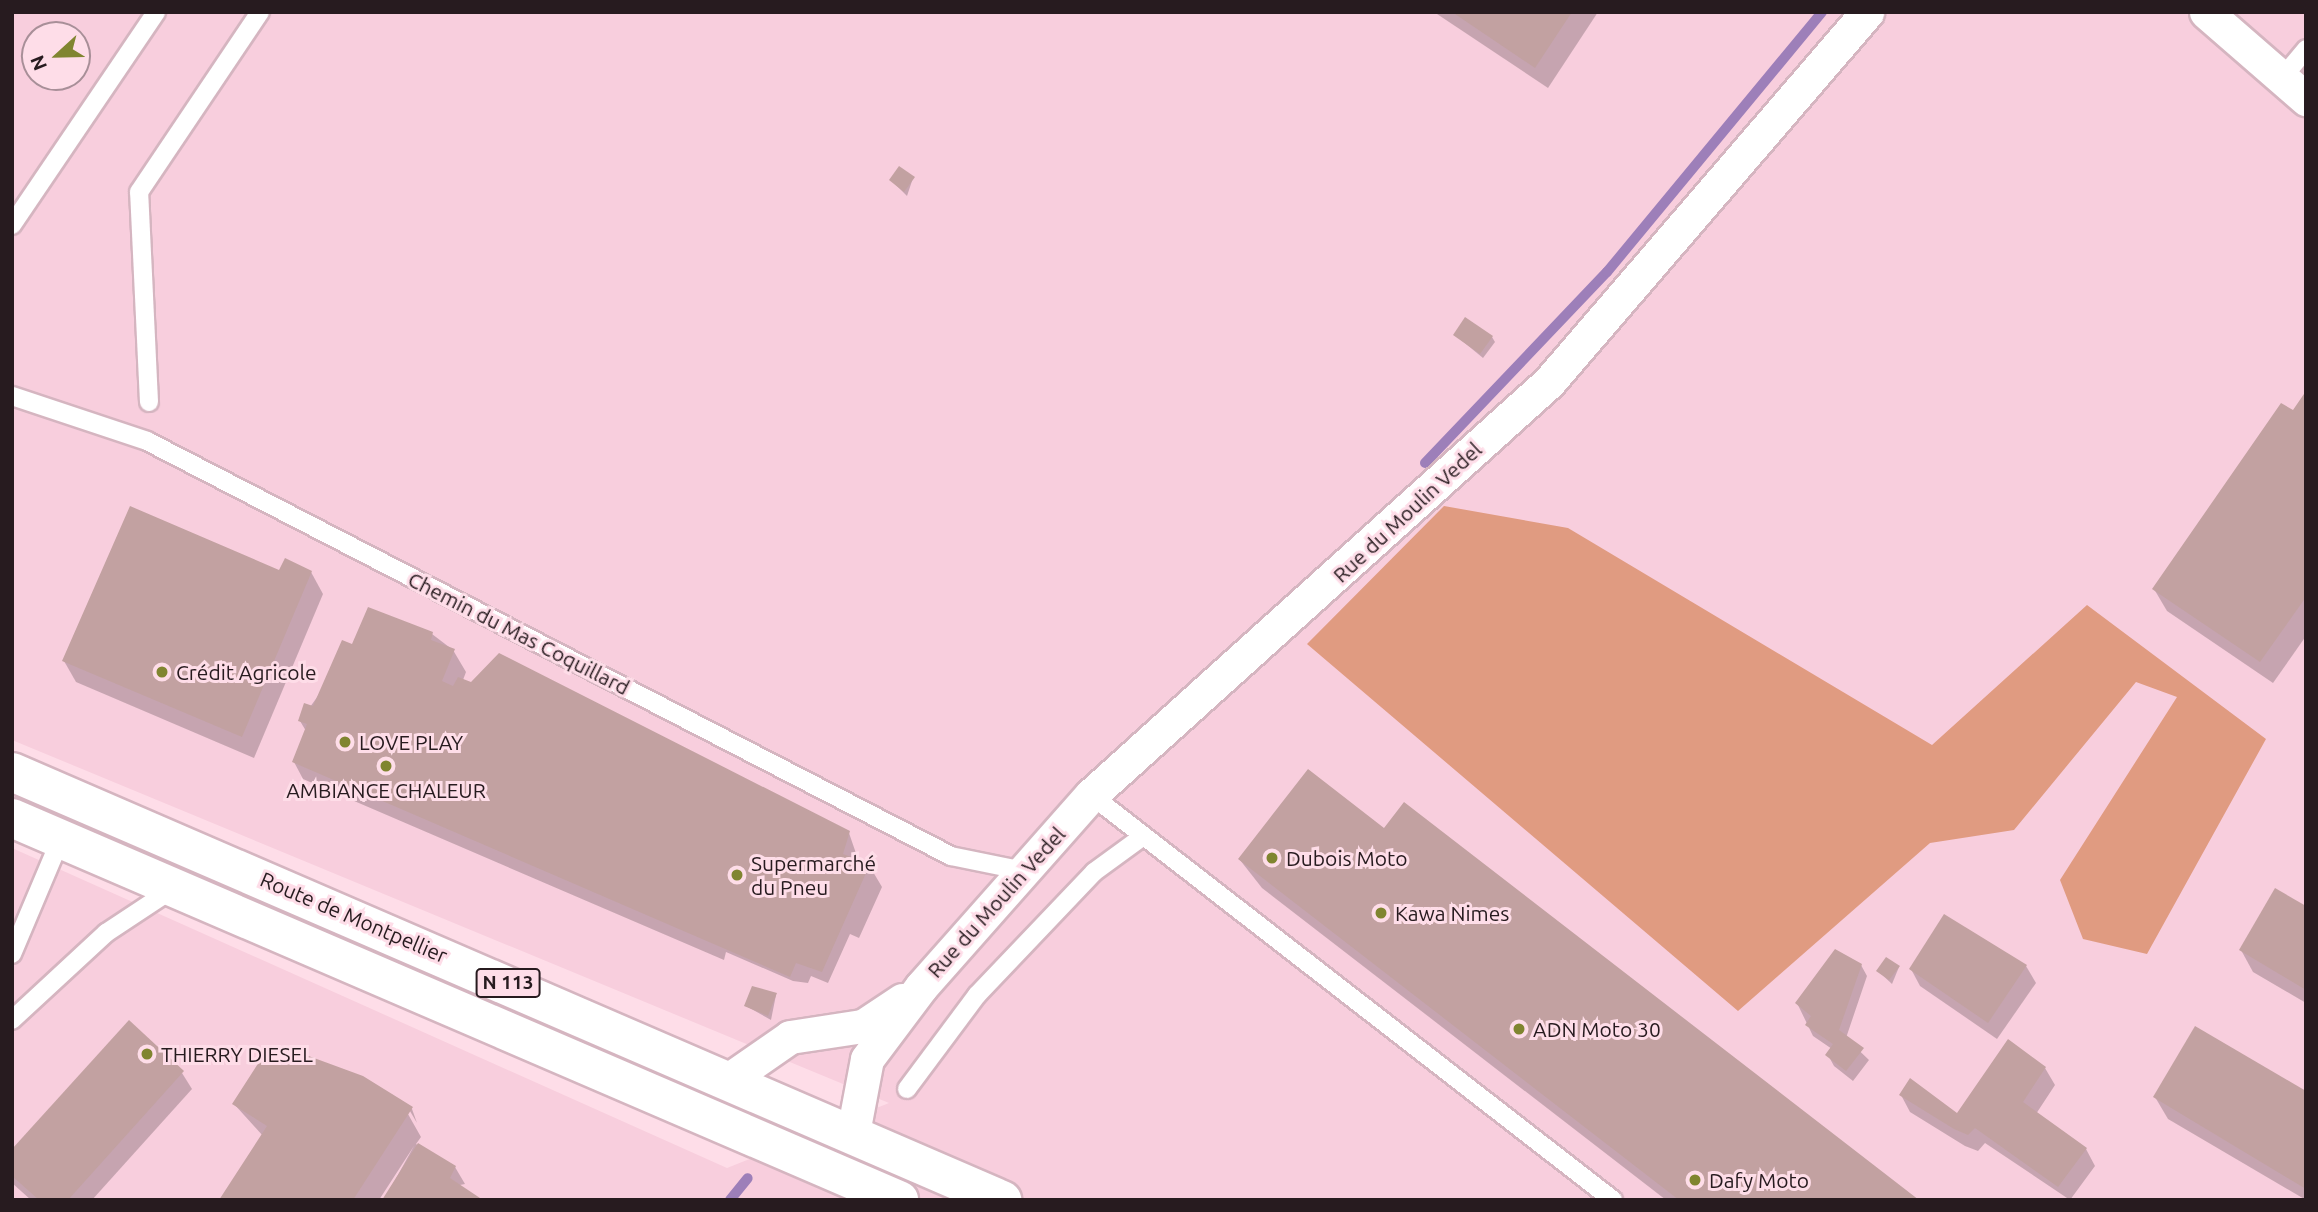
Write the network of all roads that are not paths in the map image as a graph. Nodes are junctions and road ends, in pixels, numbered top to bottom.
1 (156, 12) edge
2 (260, 12) edge
3 (1867, 12) edge
4 (2206, 12) edge
5 (2306, 49) edge
6 (2294, 89) edge
7 (12, 225) edge
8 (12, 396) edge
9 (149, 402) dead end
10 (12, 772) edge
11 (1091, 795) junction
12 (12, 818) edge
13 (1142, 837) junction
14 (61, 838) junction
15 (1025, 871) junction
16 (175, 887) junction
17 (12, 954) edge
18 (921, 987) junction
19 (12, 1020) edge
20 (728, 1080) junction
21 (906, 1089) dead end
22 (853, 1133) junction
23 (899, 1200) edge
24 (1002, 1200) edge
25 (1613, 1200) edge

1 - 7 lane
2 - 9 lane
3 - 11 street, Rue du Moulin Vedel
4 - 6 street
5 - 6 lane
8 - 15 lane, Chemin du Mas Coquillard
10 - 20 main road, Route de Montpellier / N 113
11 - 13 lane
11 - 15 street, Rue du Moulin Vedel
12 - 14 main road, Route de Montpellier / N 113
13 - 21 lane
13 - 25 lane
14 - 16 main road, Route de Montpellier / N 113
14 - 17 lane
15 - 18 street, Rue du Moulin Vedel
16 - 19 lane
16 - 23 main road, Route de Montpellier / N 113
18 - 20 street, Rue du Moulin Vedel
18 - 22 street, Rue du Moulin Vedel
20 - 22 main road, Route de Montpellier / N 113
22 - 24 main road, Route de Montpellier / N 113

